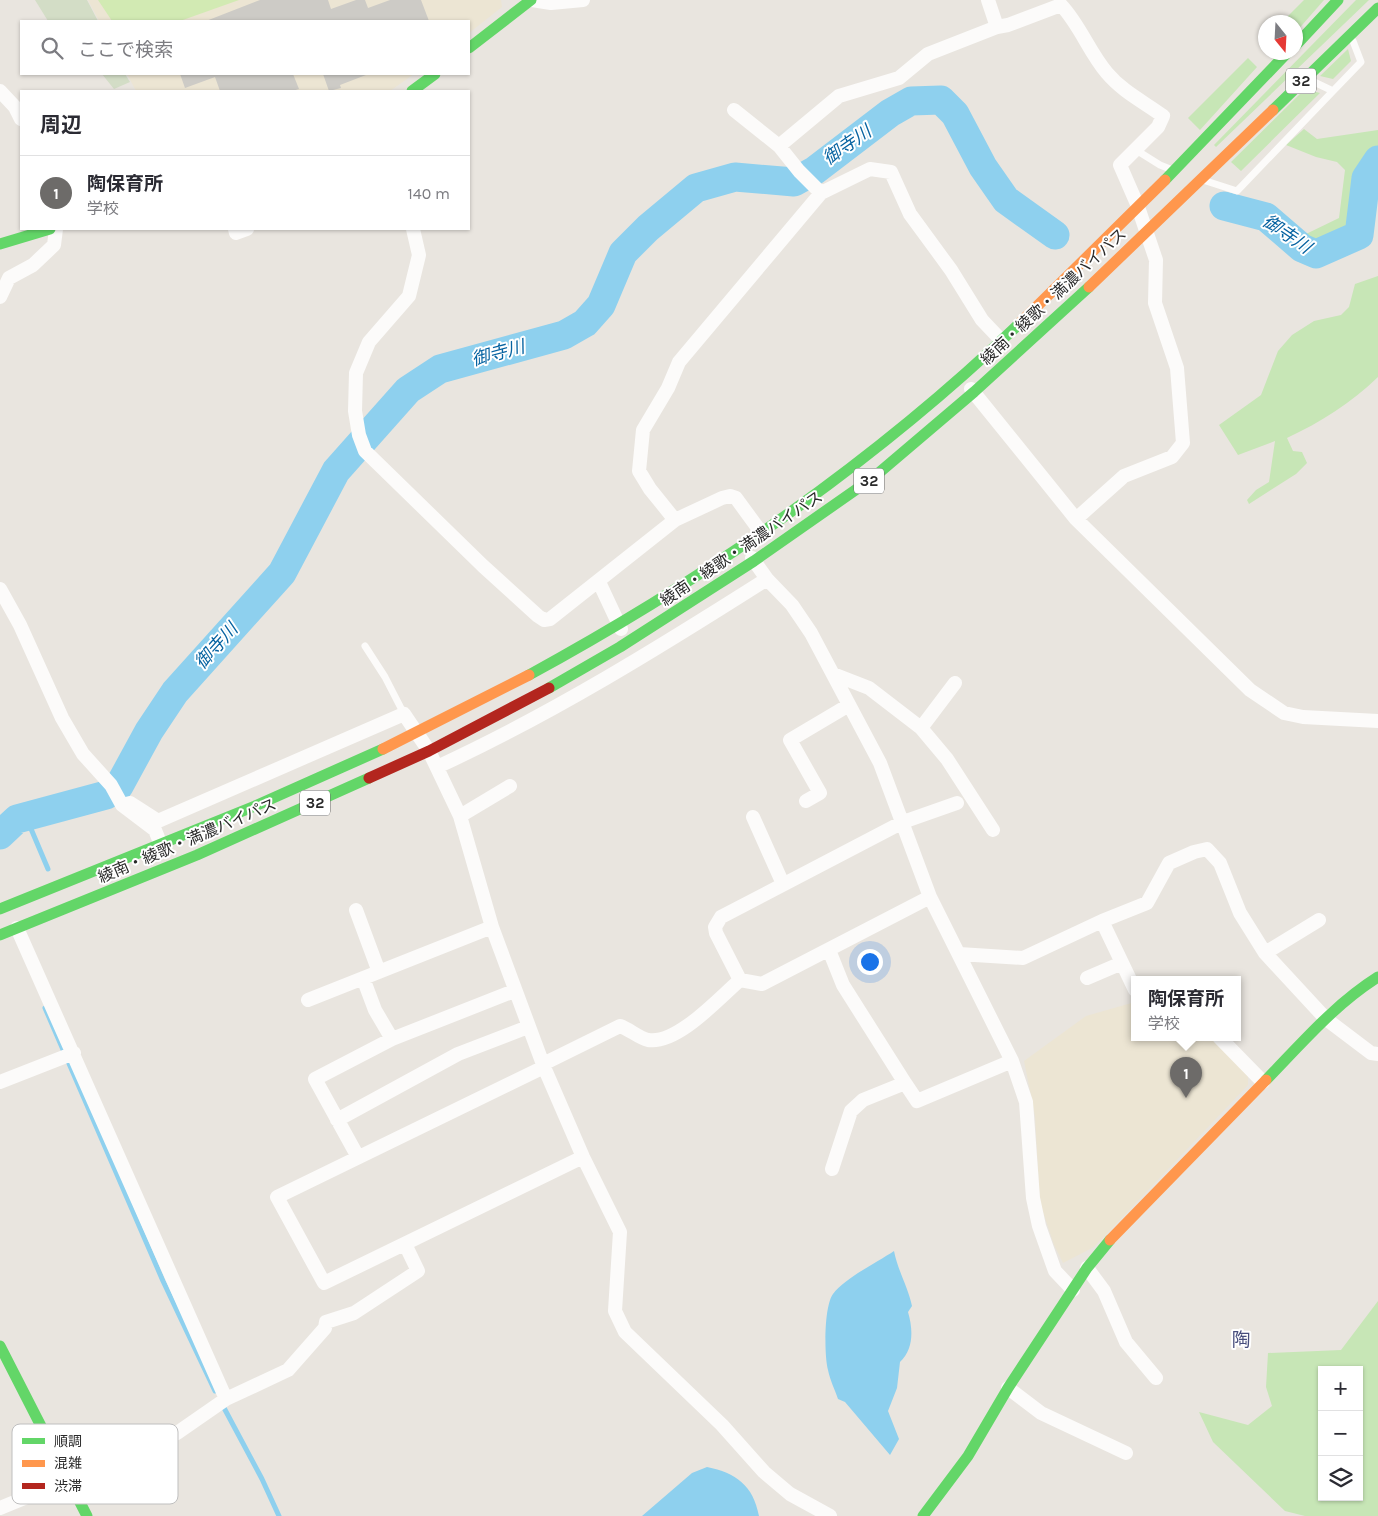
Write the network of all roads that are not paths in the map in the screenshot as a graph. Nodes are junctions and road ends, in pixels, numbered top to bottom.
1 (532, 0) edge
2 (583, 0) edge
3 (988, 0) edge
4 (1334, 1) edge
5 (1378, 8) edge
6 (997, 27) junction
7 (1351, 34) junction
8 (1303, 37) edge
9 (470, 47) edge
10 (1281, 60) edge
11 (434, 75) edge
12 (1305, 78) junction
13 (413, 90) edge
14 (0, 91) edge
15 (1333, 91) junction
16 (734, 110) dead end
17 (20, 117) edge
18 (779, 146) junction
19 (1136, 150) junction
20 (1186, 174) dead end
21 (1194, 177) dead end
22 (821, 193) junction
23 (47, 230) edge
24 (56, 230) edge
25 (413, 230) edge
26 (0, 244) edge
27 (0, 297) edge
28 (1001, 340) junction
29 (961, 377) junction
30 (974, 392) junction
31 (1076, 519) junction
32 (675, 520) junction
33 (760, 531) junction
34 (742, 544) junction
35 (754, 561) junction
36 (767, 579) junction
37 (599, 582) junction
38 (0, 589) edge
39 (365, 646) dead end
40 (636, 662) junction
41 (833, 674) junction
42 (955, 683) dead end
43 (849, 705) junction
44 (404, 714) junction
45 (1378, 721) edge
46 (921, 728) junction
47 (416, 733) junction
48 (429, 751) junction
49 (437, 767) junction
50 (510, 786) dead end
51 (116, 795) junction
52 (806, 801) dead end
53 (957, 803) dead end
54 (460, 816) junction
55 (753, 817) dead end
56 (903, 822) junction
57 (993, 830) dead end
58 (161, 845) junction
59 (783, 884) junction
60 (930, 897) junction
61 (0, 909) edge
62 (356, 910) dead end
63 (1319, 920) dead end
64 (1102, 921) junction
65 (492, 927) junction
66 (17, 928) junction
67 (0, 935) edge
68 (829, 950) junction
69 (1265, 953) junction
70 (959, 954) junction
71 (1122, 964) junction
72 (379, 972) junction
73 (1378, 977) edge
74 (363, 978) junction
75 (1087, 978) dead end
76 (740, 980) junction
77 (1131, 982) edge
78 (514, 991) junction
79 (308, 1000) dead end
80 (1326, 1019) junction
81 (528, 1027) junction
82 (392, 1039) junction
83 (1223, 1041) edge
84 (1378, 1054) edge
85 (69, 1055) junction
86 (1012, 1061) junction
87 (543, 1066) junction
88 (0, 1082) edge
89 (1263, 1082) junction
90 (905, 1083) junction
91 (337, 1120) junction
92 (358, 1157) junction
93 (583, 1157) junction
94 (832, 1169) dead end
95 (405, 1244) junction
96 (1088, 1268) junction
97 (1073, 1290) junction
98 (0, 1346) edge
99 (1156, 1378) dead end
100 (1008, 1388) junction
101 (226, 1398) junction
102 (40, 1424) edge
103 (178, 1432) edge
104 (1126, 1453) dead end
105 (12, 1503) edge
106 (81, 1504) edge
107 (0, 1508) edge
108 (87, 1516) edge
109 (830, 1516) edge
110 (923, 1516) edge

1 - 2 street
1 - 9 main road
3 - 6 street
4 - 8 main road, 32
5 - 7 main road, 綾南・綾歌・満濃バイパス / 32
6 - 18 street
6 - 19 street
7 - 12 main road, 綾南・綾歌・満濃バイパス / 32
7 - 15 lane
10 - 28 main road, 綾南・綾歌・満濃バイパス / 32
11 - 13 main road
12 - 15 lane
12 - 30 main road, 綾南・綾歌・満濃バイパス / 32
14 - 17 street
15 - 21 lane
16 - 18 street
18 - 22 street
19 - 20 lane
19 - 31 street
22 - 28 street
22 - 32 street
23 - 26 main road
24 - 27 street
25 - 37 street
28 - 29 main road, 綾南・綾歌・満濃バイパス / 32
29 - 30 street
29 - 33 main road, 綾南・綾歌・満濃バイパス / 32
30 - 31 street
30 - 35 main road, 綾南・綾歌・満濃バイパス / 32
31 - 45 street
32 - 33 street
32 - 37 street
33 - 34 main road, 綾南・綾歌・満濃バイパス / 32
34 - 35 street
34 - 47 main road, 綾南・綾歌・満濃バイパス / 32
35 - 36 street
35 - 48 main road, 綾南・綾歌・満濃バイパス / 32
36 - 40 street
36 - 41 street
37 - 40 street
38 - 51 street
39 - 44 lane
40 - 49 street
41 - 43 street
41 - 46 street
42 - 46 street
43 - 52 street
43 - 56 street
44 - 47 street
44 - 51 street
46 - 57 street
47 - 48 street
47 - 58 main road, 綾南・綾歌・満濃バイパス / 32
48 - 49 street
48 - 66 main road, 綾南・綾歌・満濃バイパス / 32
49 - 54 street
50 - 54 street
51 - 58 street
53 - 56 street
54 - 65 street
55 - 59 street
56 - 59 street
56 - 60 street
58 - 61 main road, 綾南・綾歌・満濃バイパス / 32
59 - 76 street
60 - 68 street
60 - 70 street
62 - 72 street
63 - 69 street
64 - 69 street
64 - 70 street
64 - 71 street
65 - 72 street
65 - 78 street
66 - 67 main road, 綾南・綾歌・満濃バイパス / 32
66 - 85 street
68 - 76 street
68 - 90 street
69 - 80 street
70 - 86 street
71 - 75 street
71 - 77 street
72 - 74 street
73 - 80 main road
74 - 79 street
74 - 82 street
76 - 87 street
78 - 81 street
78 - 82 street
80 - 84 street
80 - 89 main road
81 - 87 street
81 - 91 street
82 - 91 street
83 - 89 street
85 - 88 street
85 - 101 street
86 - 90 street
86 - 97 street
87 - 92 street
87 - 93 street
89 - 96 main road
90 - 94 street
91 - 92 street
92 - 95 street
93 - 95 street
93 - 109 street
95 - 101 street
96 - 97 main road
96 - 99 street
97 - 100 main road
98 - 102 main road
100 - 104 street
100 - 110 main road
101 - 103 street
105 - 107 street
106 - 108 main road

